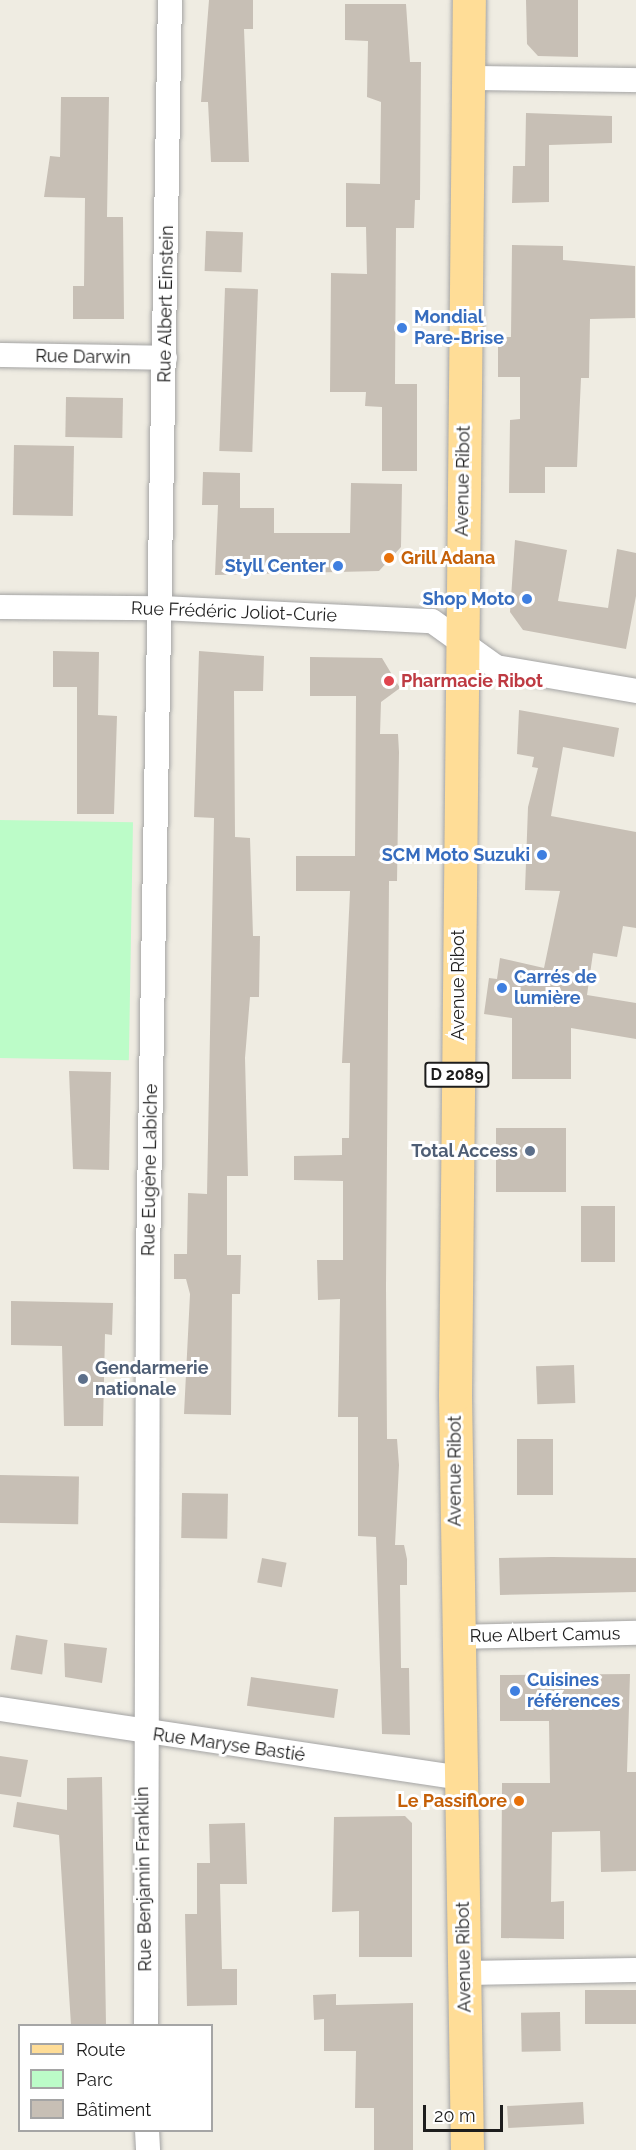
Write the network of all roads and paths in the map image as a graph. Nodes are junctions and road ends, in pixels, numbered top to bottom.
1 (170, 0) edge
2 (469, 0) edge
3 (468, 78) junction
4 (636, 80) edge
5 (0, 355) edge
6 (165, 358) junction
7 (0, 607) edge
8 (162, 608) junction
9 (460, 643) junction
10 (636, 691) edge
11 (636, 1634) edge
12 (455, 1636) junction
13 (0, 1709) edge
14 (143, 1732) junction
15 (459, 1778) junction
16 (636, 1970) edge
17 (464, 1973) junction
18 (146, 2024) edge
19 (147, 2132) edge
20 (148, 2150) edge
21 (467, 2150) edge

1 - 6 street, Rue Albert Einstein
2 - 3 main road, Avenue Ribot / D 2089
3 - 4 street
3 - 9 main road, Avenue Ribot / D 2089
5 - 6 street, Rue Darwin
6 - 8 street, Rue Albert Einstein
7 - 8 street, Rue Frédéric Joliot-Curie
8 - 9 street, Rue Frédéric Joliot-Curie
8 - 14 street, Rue Eugène Labiche
9 - 10 street, Rue Frédéric Joliot-Curie
9 - 12 main road, Avenue Ribot / D 2089
11 - 12 street, Rue Albert Camus
12 - 15 main road, Avenue Ribot / D 2089
13 - 14 street, Rue Maryse Bastié
14 - 15 street, Rue Maryse Bastié
14 - 18 street, Rue Benjamin Franklin
15 - 17 main road, Avenue Ribot / D 2089
16 - 17 street
17 - 21 main road, Avenue Ribot / D 2089
19 - 20 street

